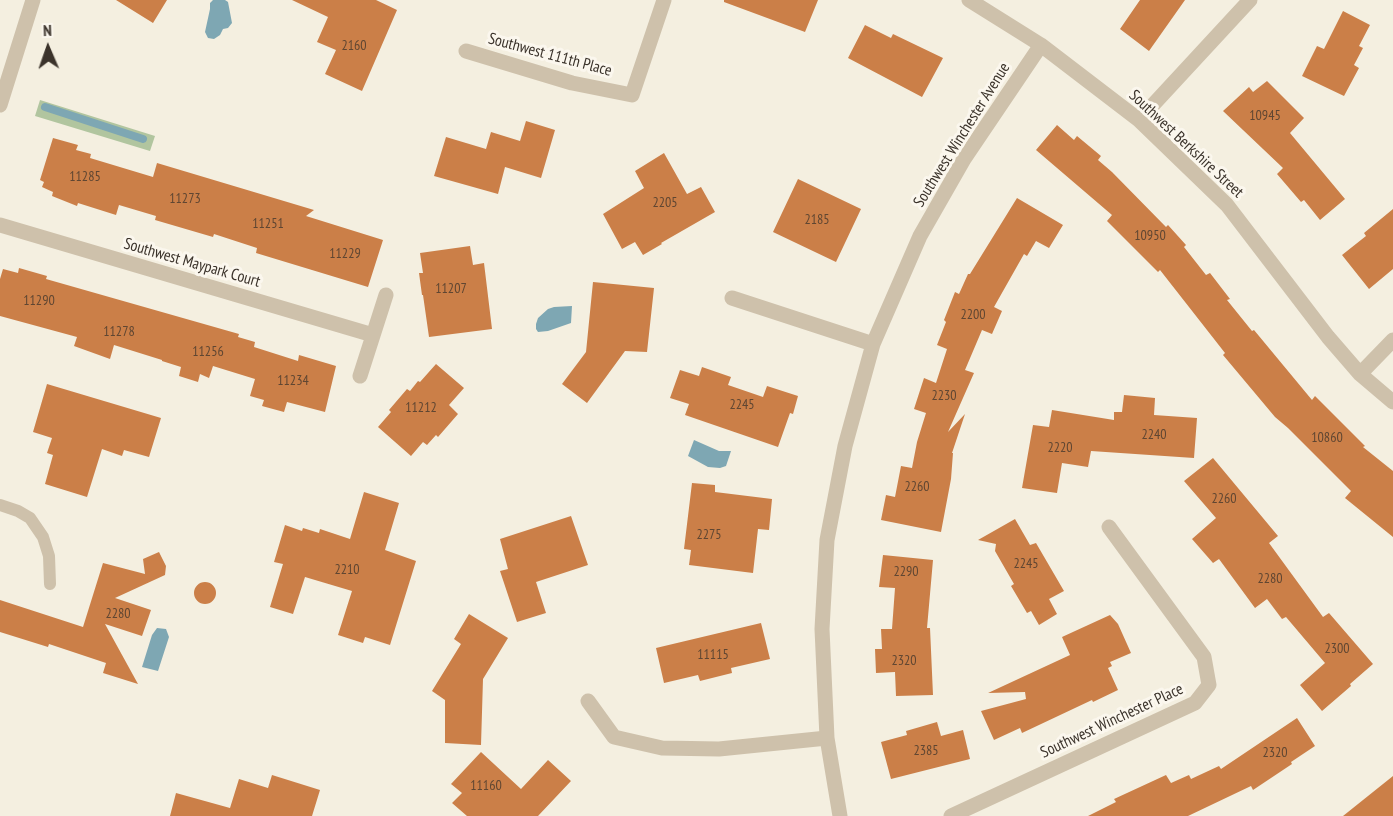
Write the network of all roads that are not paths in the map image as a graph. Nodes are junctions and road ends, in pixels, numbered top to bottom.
1 (33, 0) edge
2 (664, 0) edge
3 (969, 0) edge
4 (1250, 0) edge
5 (1041, 45) junction
6 (466, 51) dead end
7 (1, 96) edge
8 (1139, 120) junction
9 (0, 225) edge
10 (386, 295) dead end
11 (732, 298) dead end
12 (373, 334) junction
13 (1393, 340) edge
14 (873, 344) junction
15 (1360, 374) junction
16 (360, 376) dead end
17 (1393, 402) edge
18 (0, 505) edge
19 (1109, 527) dead end
20 (50, 584) dead end
21 (588, 701) dead end
22 (827, 738) junction
23 (840, 816) edge
24 (951, 816) edge

1 - 7 street
2 - 6 street, Southwest 111th Place
3 - 5 street, Southwest Berkshire Street
4 - 8 street
5 - 8 street, Southwest Berkshire Street
5 - 14 street, Southwest Winchester Avenue
8 - 15 street, Southwest Berkshire Street
9 - 12 street, Southwest Maypark Court
10 - 12 street
11 - 14 street
12 - 16 street
13 - 15 street
14 - 22 street, Southwest Winchester Avenue
15 - 17 street, Southwest Berkshire Street
18 - 20 lane
19 - 24 street, Southwest Winchester Place
21 - 22 street
22 - 23 street, Southwest Winchester Avenue

